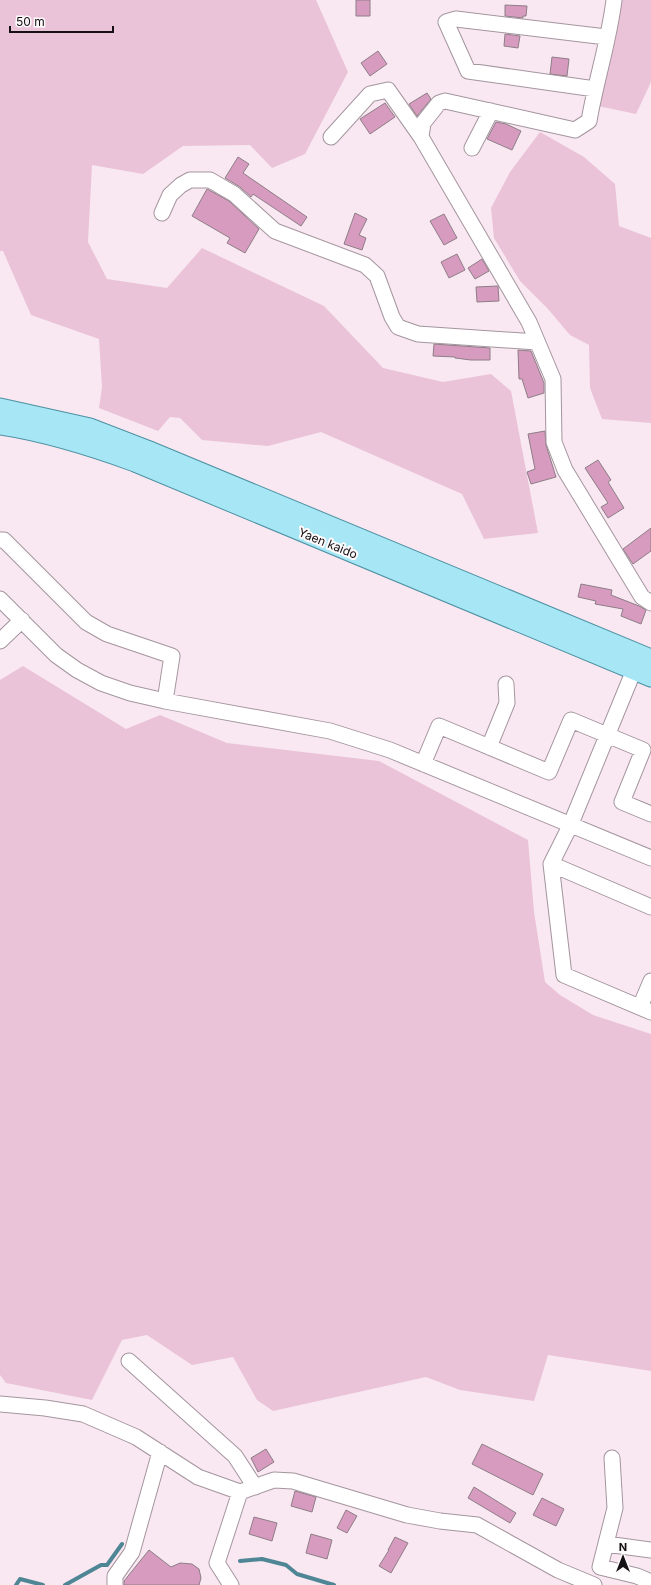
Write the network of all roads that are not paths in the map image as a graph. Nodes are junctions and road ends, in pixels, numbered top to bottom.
1 (614, 0) edge
2 (606, 38) junction
3 (595, 89) junction
4 (491, 111) junction
5 (331, 137) dead end
6 (421, 137) junction
7 (472, 148) dead end
8 (162, 213) dead end
9 (537, 342) junction
10 (0, 408) edge
11 (0, 425) edge
12 (0, 540) edge
13 (0, 599) edge
14 (651, 603) edge
15 (22, 620) junction
16 (0, 641) edge
17 (651, 659) edge
18 (643, 674) edge
19 (506, 684) dead end
20 (165, 701) junction
21 (608, 735) junction
22 (489, 747) junction
23 (423, 764) junction
24 (651, 814) edge
25 (570, 826) junction
26 (651, 858) edge
27 (552, 864) junction
28 (651, 907) edge
29 (651, 981) edge
30 (646, 1010) edge
31 (129, 1361) dead end
32 (0, 1404) edge
33 (160, 1452) junction
34 (612, 1458) dead end
35 (255, 1487) junction
36 (240, 1492) junction
37 (606, 1544) junction
38 (651, 1550) edge
39 (651, 1582) edge
40 (115, 1585) edge
41 (231, 1585) edge
42 (594, 1585) edge

1 - 2 street
2 - 3 street
2 - 3 street
3 - 4 street
4 - 6 street
4 - 7 street
5 - 6 street
6 - 9 street
8 - 9 street
9 - 14 street
10 - 17 main road, Yaen kaido
11 - 18 main road, Yaen kaido
12 - 20 street
13 - 15 street
15 - 16 street
15 - 20 street
18 - 21 street
19 - 22 street
20 - 23 street
21 - 22 street
21 - 24 street
21 - 25 street
22 - 23 street
23 - 25 street
25 - 26 street
25 - 27 street
27 - 28 street
27 - 30 street
29 - 30 street
31 - 35 street
32 - 33 street
33 - 36 street
33 - 40 street
34 - 37 street
35 - 36 street
35 - 42 street
36 - 41 street
37 - 38 street
37 - 39 street

